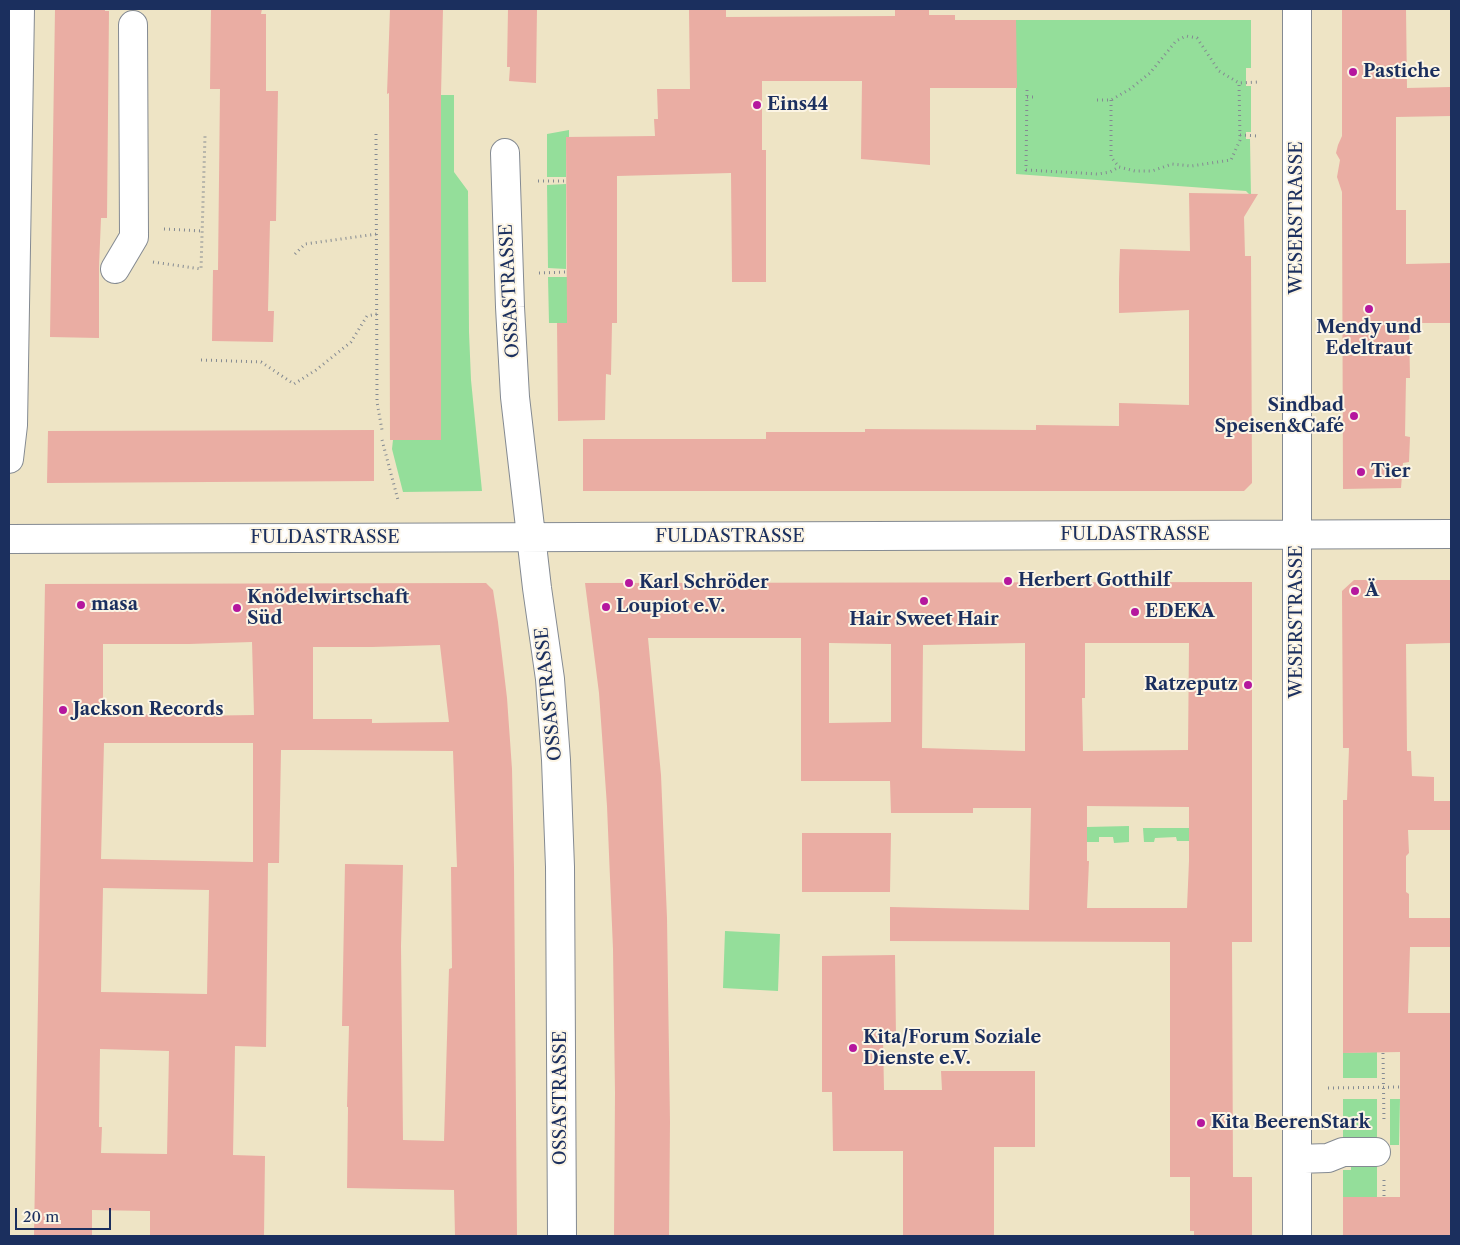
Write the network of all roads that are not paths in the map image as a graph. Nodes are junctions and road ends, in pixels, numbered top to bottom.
1 (20, 9) edge
2 (1297, 9) edge
3 (133, 25) dead end
4 (505, 154) dead end
5 (119, 263) road end
6 (9, 459) edge
7 (1298, 534) junction
8 (1451, 534) edge
9 (531, 538) junction
10 (9, 539) edge
11 (1376, 1152) dead end
12 (1297, 1159) junction
13 (562, 1236) edge
14 (1297, 1236) edge

1 - 6 street
2 - 7 street, WESERSTRASSE
3 - 5 street
4 - 9 street, OSSASTRASSE
7 - 8 street, FULDASTRASSE
7 - 9 street, FULDASTRASSE
7 - 12 street, WESERSTRASSE
9 - 10 street, FULDASTRASSE
9 - 13 street, OSSASTRASSE
11 - 12 street
12 - 14 street, WESERSTRASSE

